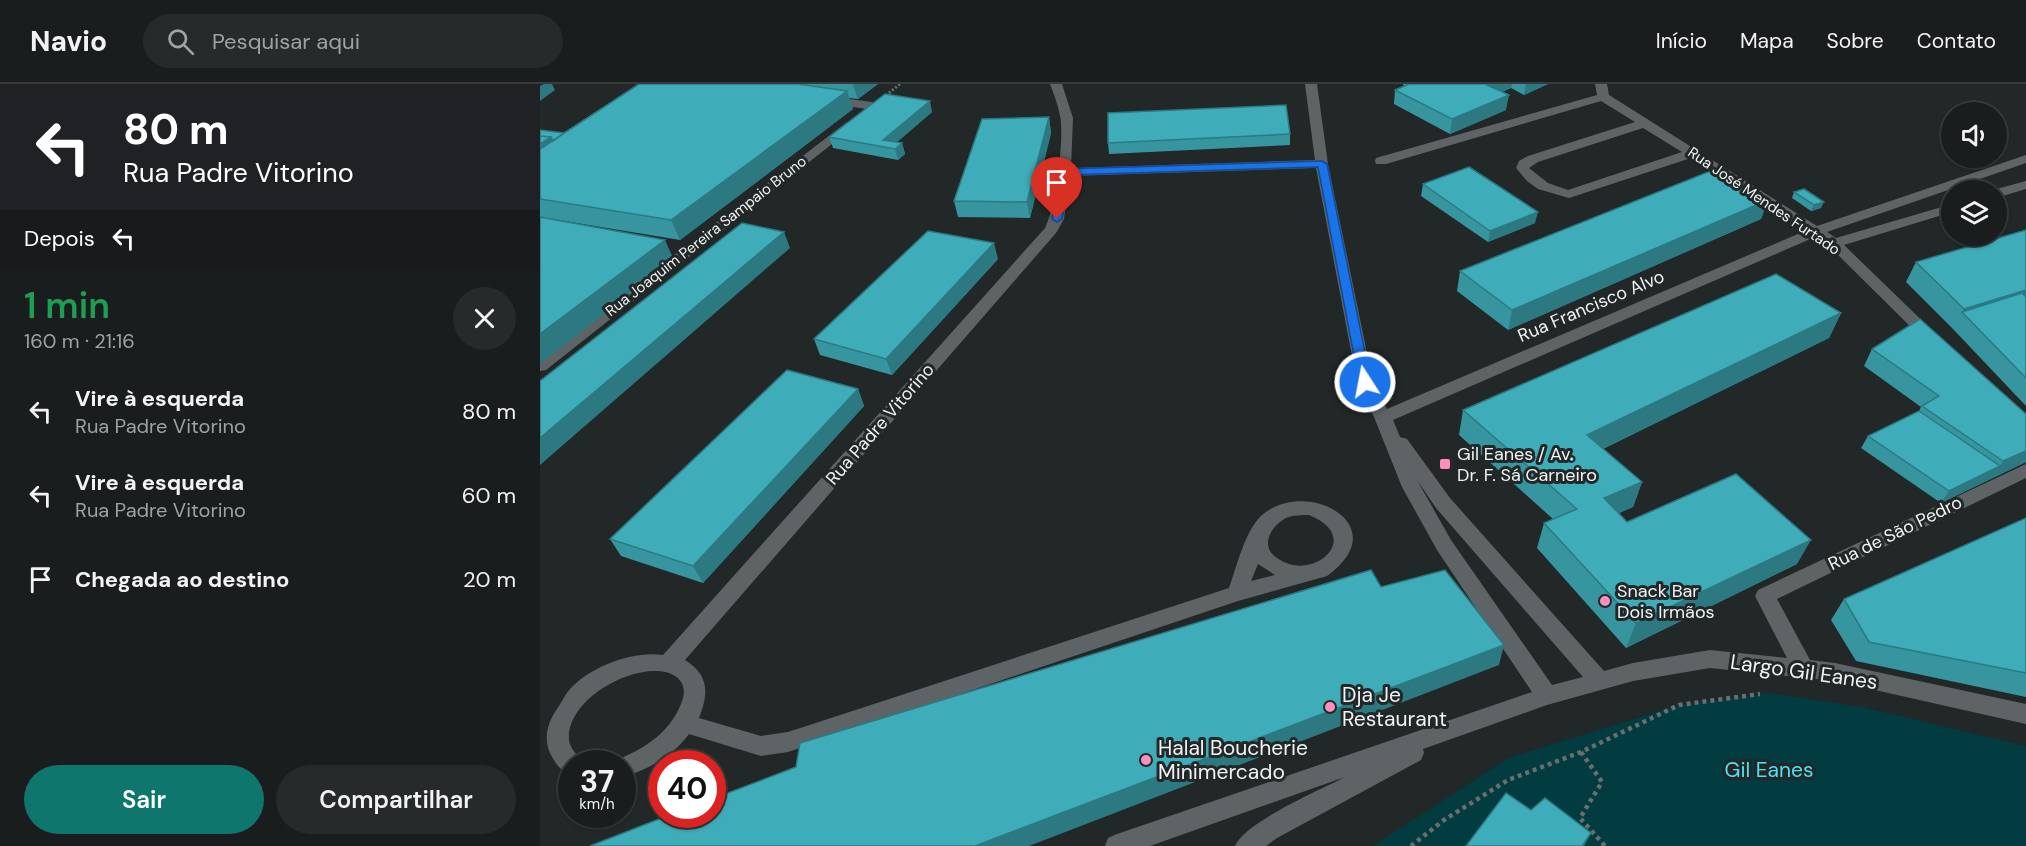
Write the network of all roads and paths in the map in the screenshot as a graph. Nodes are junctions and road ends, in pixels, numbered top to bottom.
1 (1056, 84) edge
2 (1311, 84) edge
3 (1602, 90) edge
4 (813, 98) edge
5 (1645, 123) junction
6 (1693, 153) junction
7 (2026, 159) edge
8 (1381, 161) dead end
9 (1322, 164) junction
10 (1064, 172) junction
11 (2026, 185) edge
12 (2007, 191) edge
13 (1941, 211) edge
14 (1815, 232) junction
15 (1834, 243) junction
16 (663, 248) edge
17 (685, 252) junction
18 (1942, 349) edge
19 (540, 366) edge
20 (1383, 417) junction
21 (2026, 470) edge
22 (1258, 537) junction
23 (1320, 571) junction
24 (1237, 593) junction
25 (669, 663) junction
26 (1803, 667) junction
27 (1600, 681) junction
28 (1770, 693) dead end
29 (1547, 696) junction
30 (2026, 714) edge
31 (685, 723) junction
32 (560, 750) edge
33 (1581, 752) junction
34 (636, 762) edge
35 (1117, 846) edge
36 (1247, 846) edge
37 (1411, 846) edge
38 (1605, 846) edge

1 - 10 street, Rua Padre Vitorino
2 - 9 street
3 - 5 street, Rua José Mendes Furtado
3 - 8 street
4 - 17 street, Rua Joaquim Pereira Sampaio Bruno
5 - 6 street, Rua José Mendes Furtado
5 - 6 street
6 - 14 street, Rua José Mendes Furtado
7 - 14 street, Rua Francisco Alvo
9 - 10 street
9 - 20 street
10 - 25 street, Rua Padre Vitorino
11 - 12 street
13 - 15 street
14 - 15 street, Rua José Mendes Furtado
14 - 20 street, Rua Francisco Alvo
15 - 18 street, Rua José Mendes Furtado
16 - 17 street
17 - 19 street, Rua Joaquim Pereira Sampaio Bruno
20 - 27 street
20 - 29 street
21 - 26 street, Rua de São Pedro
22 - 23 street
22 - 23 street
22 - 24 street
23 - 24 street
24 - 31 street
25 - 31 street
25 - 32 street
26 - 27 street, Largo Gil Eanes
26 - 30 street, Largo Gil Eanes
27 - 29 street, Largo Gil Eanes
28 - 33 path
29 - 35 street
29 - 36 street
31 - 34 street
33 - 37 path
33 - 38 path

